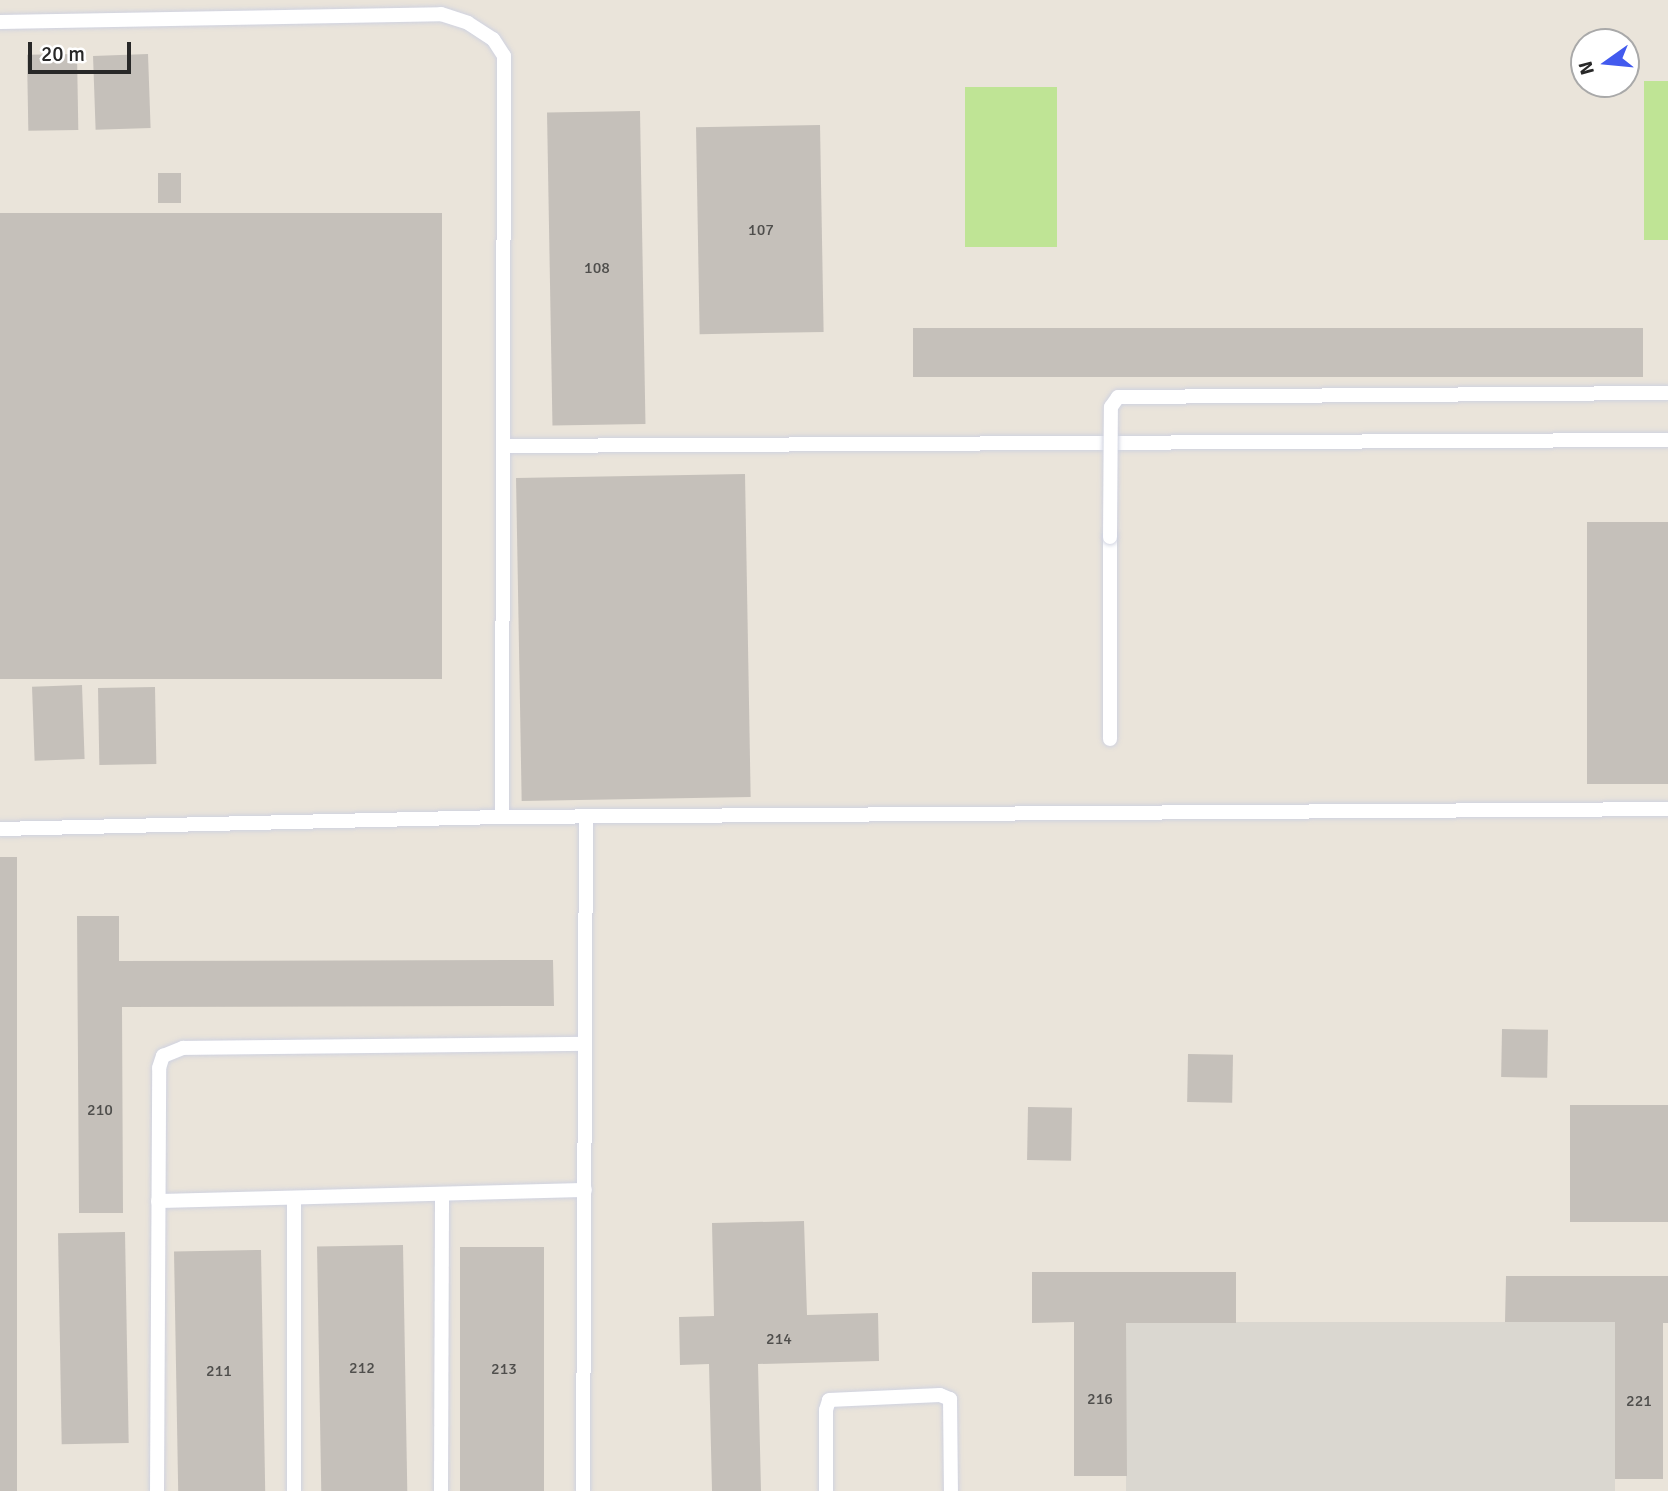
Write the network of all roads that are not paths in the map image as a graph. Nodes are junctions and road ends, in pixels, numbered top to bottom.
1 (0, 22) edge
2 (1668, 393) edge
3 (1668, 440) edge
4 (503, 446) junction
5 (1110, 739) dead end
6 (1668, 809) edge
7 (586, 816) junction
8 (502, 817) junction
9 (0, 830) edge
10 (585, 1044) junction
11 (584, 1190) junction
12 (442, 1194) junction
13 (294, 1198) junction
14 (158, 1201) junction
15 (157, 1491) edge
16 (294, 1491) edge
17 (441, 1491) edge
18 (583, 1491) edge
19 (827, 1491) edge
20 (951, 1491) edge

1 - 4 lane
2 - 5 lane, bridge
3 - 4 lane
4 - 8 lane
6 - 7 lane
7 - 8 lane
7 - 10 lane
8 - 9 lane
10 - 11 lane
10 - 14 lane
11 - 12 lane
11 - 18 lane
12 - 13 lane
12 - 17 lane
13 - 14 lane
13 - 16 lane
14 - 15 lane
19 - 20 lane

